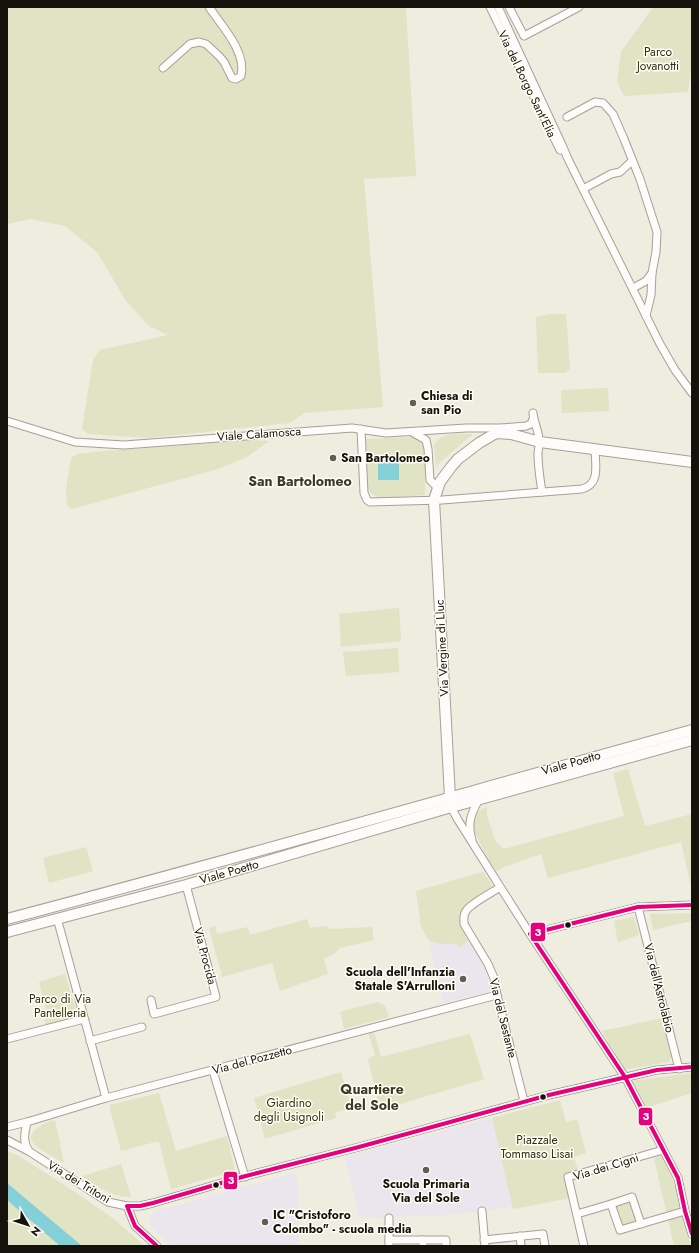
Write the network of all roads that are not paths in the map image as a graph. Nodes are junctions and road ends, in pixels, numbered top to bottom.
1 (209, 7) edge
2 (490, 7) edge
3 (498, 7) edge
4 (509, 7) edge
5 (579, 7) edge
6 (524, 36) junction
7 (514, 41) junction
8 (163, 68) dead end
9 (567, 117) dead end
10 (568, 160) junction
11 (632, 161) junction
12 (583, 189) junction
13 (652, 273) junction
14 (633, 288) junction
15 (646, 316) junction
16 (692, 393) edge
17 (7, 421) edge
18 (502, 428) junction
19 (361, 429) junction
20 (412, 431) junction
21 (511, 434) junction
22 (540, 442) junction
23 (594, 449) junction
24 (692, 462) edge
25 (438, 488) junction
26 (542, 492) junction
27 (434, 500) junction
28 (692, 730) edge
29 (692, 740) edge
30 (450, 797) junction
31 (479, 799) junction
32 (451, 808) junction
33 (476, 849) junction
34 (186, 885) junction
35 (500, 887) junction
36 (692, 905) edge
37 (638, 908) junction
38 (57, 918) junction
39 (7, 919) edge
40 (7, 932) edge
41 (530, 934) junction
42 (497, 995) junction
43 (151, 1000) dead end
44 (84, 1019) junction
45 (142, 1027) dead end
46 (7, 1039) edge
47 (90, 1041) junction
48 (692, 1068) edge
49 (679, 1069) junction
50 (213, 1071) junction
51 (625, 1076) junction
52 (106, 1098) junction
53 (524, 1101) junction
54 (28, 1122) junction
55 (7, 1127) edge
56 (7, 1140) edge
57 (663, 1150) junction
58 (30, 1152) junction
59 (245, 1176) junction
60 (611, 1204) junction
61 (127, 1206) junction
62 (482, 1211) dead end
63 (685, 1211) junction
64 (577, 1214) junction
65 (389, 1218) dead end
66 (641, 1224) junction
67 (692, 1234) edge
68 (520, 1236) junction
69 (389, 1243) edge
70 (423, 1243) edge
71 (484, 1243) edge
72 (157, 1246) edge
73 (446, 1246) edge
74 (521, 1246) edge
75 (544, 1246) edge
76 (584, 1246) edge

1 - 8 street
2 - 10 street, Via del Borgo Sant'Elia
3 - 7 street, Via del Borgo Sant'Elia
4 - 6 street
5 - 6 street
6 - 7 street
7 - 10 street, Via del Borgo Sant'Elia
9 - 11 street, Via del Borgo Sant'Elia
10 - 12 street, Via del Borgo Sant'Elia
11 - 12 street
11 - 13 street, Via del Borgo Sant'Elia
12 - 14 street, Via del Borgo Sant'Elia
13 - 14 street
13 - 15 street, Via del Borgo Sant'Elia
14 - 15 street, Via del Borgo Sant'Elia
15 - 16 street, Via del Borgo Sant'Elia
17 - 19 street, Viale Calamosca
18 - 20 street, Viale Calamosca
18 - 21 street
18 - 22 street, Viale Calamosca
19 - 20 street, Viale Calamosca
19 - 27 street
20 - 25 street
21 - 22 main road
21 - 25 main road
22 - 23 main road
22 - 26 street
23 - 24 main road
23 - 26 street
25 - 27 main road
26 - 27 street
27 - 30 main road, Via Vergine di Lluc
28 - 30 main road, Viale Poetto
29 - 31 main road, Viale Poetto
30 - 32 street
30 - 39 main road, Viale Poetto
31 - 32 main road, Viale Poetto
31 - 33 street
32 - 33 street
32 - 34 main road, Viale Poetto
33 - 35 street
34 - 38 main road, Viale Poetto
34 - 43 street, Via Procida
35 - 41 street
35 - 42 street, Via del Sestante
36 - 37 street
37 - 41 street
37 - 49 street, Via dell'Astrolabio
38 - 40 main road, Viale Poetto
38 - 44 street
41 - 51 street
42 - 50 street, Via del Pozzetto
42 - 53 street, Via del Sestante
44 - 46 street
44 - 47 street
45 - 47 street
47 - 52 street
48 - 49 street, Via dei Tritoni
49 - 51 street, Via dei Tritoni
50 - 52 street, Via del Pozzetto
50 - 59 street
51 - 53 street, Via dei Tritoni
51 - 57 street
52 - 54 street, Via del Pozzetto
53 - 59 street, Via dei Tritoni
54 - 55 street, Via del Pozzetto
54 - 58 street
56 - 58 street, Via dei Tritoni
57 - 63 street
57 - 64 street, Via dei Cigni
58 - 61 street, Via dei Tritoni
59 - 61 street, Via dei Tritoni
60 - 64 street
60 - 66 street
60 - 66 street
61 - 72 street
62 - 71 street
63 - 66 street
63 - 67 street
64 - 76 street, Via dei Cigni
65 - 69 street
68 - 71 street
68 - 74 street
68 - 75 street
69 - 70 street
70 - 73 street

